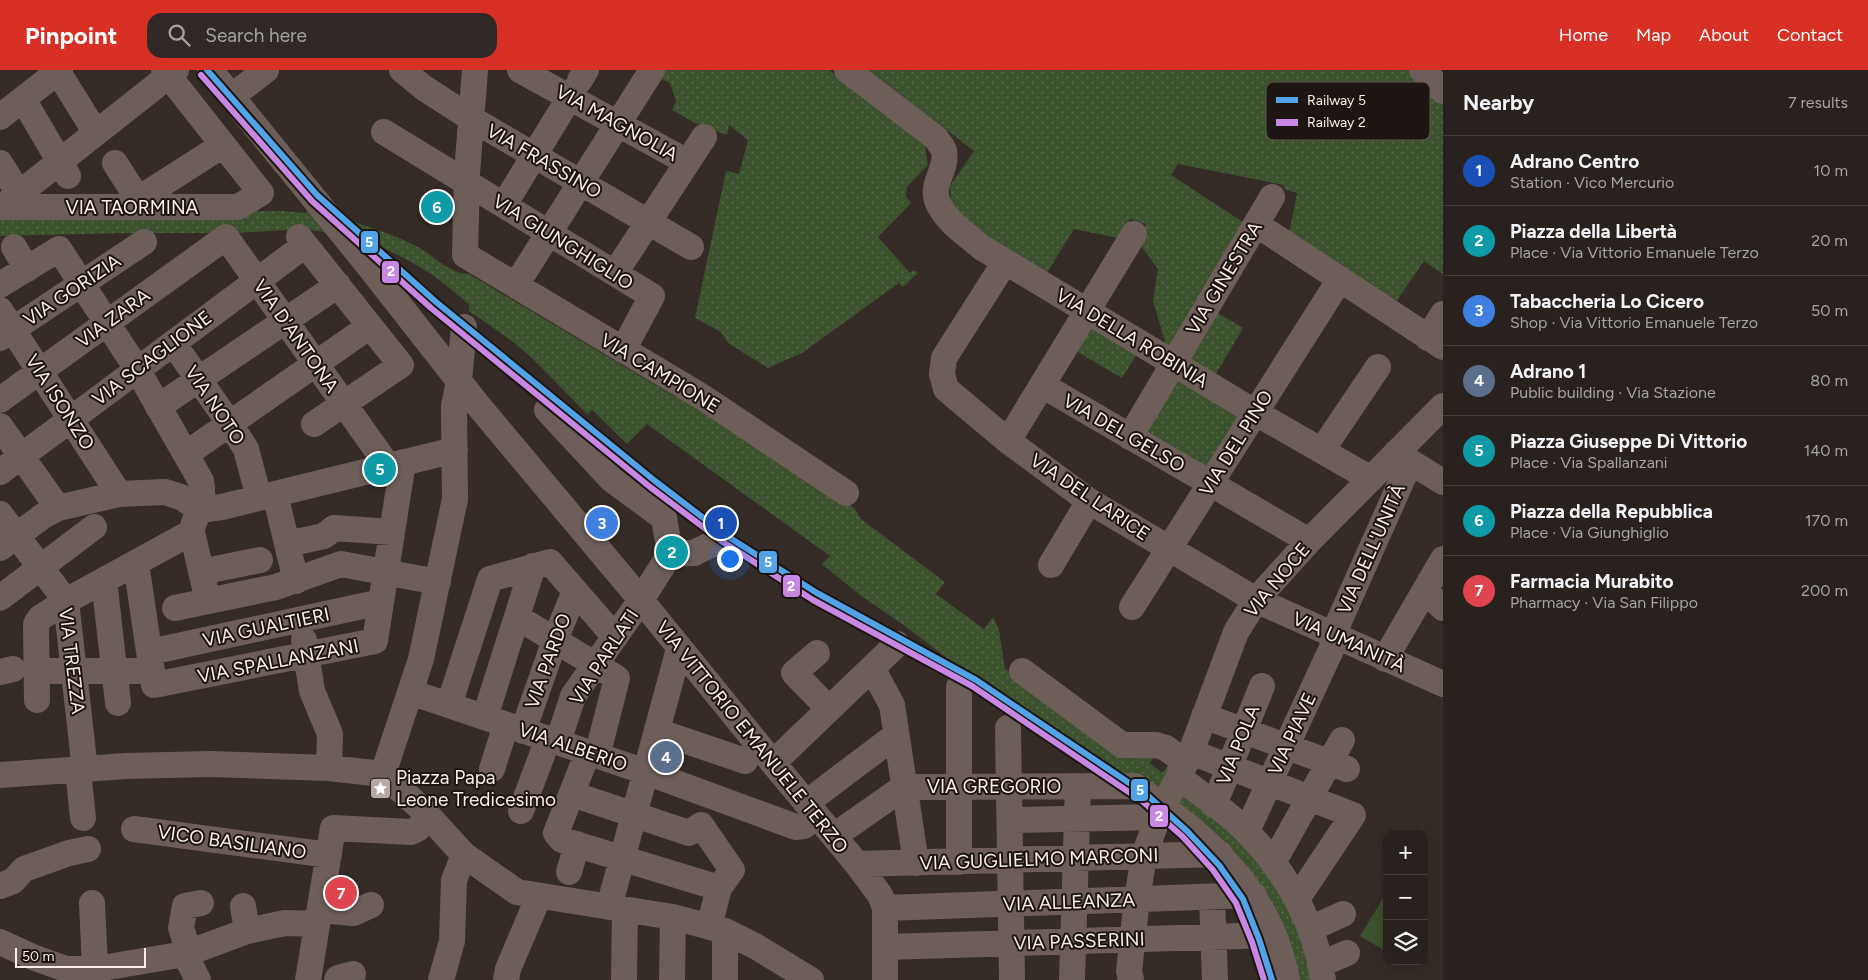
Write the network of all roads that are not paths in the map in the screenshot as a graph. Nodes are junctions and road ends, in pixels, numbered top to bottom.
1 (210, 70) edge
2 (266, 70) edge
3 (402, 70) edge
4 (475, 70) edge
5 (520, 70) edge
6 (652, 70) edge
7 (847, 70) edge
8 (1422, 70) edge
9 (170, 72) edge
10 (50, 73) edge
11 (578, 84) edge
12 (1443, 91) edge
13 (231, 97) junction
14 (23, 99) junction
15 (0, 117) edge
16 (472, 119) junction
17 (618, 124) junction
18 (384, 132) dead end
19 (96, 133) junction
20 (704, 137) dead end
21 (223, 145) junction
22 (534, 155) junction
23 (687, 162) junction
24 (0, 163) edge
25 (115, 163) dead end
26 (182, 172) junction
27 (470, 181) junction
28 (73, 183) junction
29 (581, 183) junction
30 (1272, 196) dead end
31 (7, 203) edge
32 (132, 203) junction
33 (504, 205) junction
34 (205, 207) junction
35 (648, 222) junction
36 (1256, 224) junction
37 (549, 233) junction
38 (1134, 234) dead end
39 (226, 237) joint
40 (144, 242) dead end
41 (691, 247) dead end
42 (1005, 262) junction
43 (615, 274) junction
44 (1340, 279) junction
45 (257, 280) junction
46 (82, 284) junction
47 (0, 285) edge
48 (338, 286) junction
49 (516, 286) junction
50 (1087, 312) junction
51 (1443, 314) edge
52 (285, 321) junction
53 (107, 322) junction
54 (4, 326) edge
55 (370, 326) junction
56 (464, 327) dead end
57 (1436, 342) edge
58 (173, 343) junction
59 (624, 350) junction
60 (1174, 362) junction
61 (316, 364) junction
62 (1378, 367) dead end
63 (138, 369) junction
64 (40, 371) junction
65 (199, 380) junction
66 (460, 381) junction
67 (1042, 385) junction
68 (0, 400) edge
69 (344, 404) junction
70 (1443, 406) edge
71 (158, 407) junction
72 (547, 410) dead end
73 (1256, 412) junction
74 (71, 419) junction
75 (230, 424) junction
76 (314, 424) dead end
77 (0, 426) edge
78 (1130, 437) junction
79 (1008, 441) junction
80 (455, 450) junction
81 (1322, 450) junction
82 (186, 454) junction
83 (21, 456) junction
84 (1403, 457) junction
85 (395, 464) junction
86 (0, 472) edge
87 (1371, 479) junction
88 (1443, 482) edge
89 (1211, 484) junction
90 (131, 493) junction
91 (846, 493) dead end
92 (1089, 501) junction
93 (271, 502) junction
94 (58, 508) junction
95 (0, 514) edge
96 (94, 527) dead end
97 (196, 529) junction
98 (392, 532) junction
99 (1309, 541) junction
100 (8, 542) edge
101 (716, 542) dead end
102 (287, 544) junction
103 (1170, 550) junction
104 (670, 554) junction
105 (1443, 559) edge
106 (260, 560) dead end
107 (136, 563) junction
108 (1051, 565) dead end
109 (533, 566) junction
110 (40, 567) junction
111 (201, 572) junction
112 (386, 572) junction
113 (104, 580) junction
114 (296, 581) junction
115 (438, 582) junction
116 (575, 590) junction
117 (0, 598) edge
118 (641, 600) junction
119 (1256, 600) junction
120 (1434, 600) edge
121 (66, 601) junction
122 (208, 601) junction
123 (382, 602) junction
124 (1132, 607) dead end
125 (176, 608) dead end
126 (517, 617) junction
127 (301, 620) junction
128 (1335, 636) junction
129 (615, 637) junction
130 (555, 640) junction
131 (897, 644) dead end
132 (679, 649) junction
133 (817, 653) dead end
134 (306, 656) junction
135 (1385, 659) junction
136 (595, 665) junction
137 (872, 668) junction
138 (152, 669) junction
139 (16, 671) edge
140 (75, 671) junction
141 (115, 671) junction
142 (1022, 671) dead end
143 (1443, 684) edge
144 (958, 686) dead end
145 (1262, 686) dead end
146 (410, 692) junction
147 (37, 700) dead end
148 (118, 703) dead end
149 (449, 705) junction
150 (828, 709) junction
151 (1204, 716) junction
152 (505, 724) junction
153 (1008, 728) dead end
154 (656, 731) junction
155 (1244, 731) junction
156 (896, 735) junction
157 (1342, 740) dead end
158 (553, 741) junction
159 (1286, 747) junction
160 (592, 754) junction
161 (745, 761) dead end
162 (772, 763) junction
163 (386, 765) junction
164 (1338, 766) junction
165 (1230, 767) junction
166 (329, 768) junction
167 (492, 769) dead end
168 (82, 770) junction
169 (646, 772) junction
170 (0, 775) edge
171 (1269, 782) junction
172 (1174, 785) junction
173 (1009, 786) junction
174 (1078, 786) junction
175 (904, 787) junction
176 (959, 787) junction
177 (572, 794) junction
178 (1310, 798) junction
179 (1214, 805) junction
180 (811, 809) junction
181 (424, 811) junction
182 (521, 811) dead end
183 (634, 815) junction
184 (83, 818) dead end
185 (1077, 818) junction
186 (1010, 820) junction
187 (134, 829) dead end
188 (680, 831) junction
189 (1247, 832) junction
190 (834, 836) junction
191 (577, 844) junction
192 (457, 846) junction
193 (88, 849) dead end
194 (1220, 854) junction
195 (329, 855) junction
196 (1144, 856) junction
197 (622, 857) junction
198 (1076, 858) junction
199 (1010, 860) junction
200 (960, 862) junction
201 (916, 863) junction
202 (1273, 863) junction
203 (857, 864) junction
204 (569, 872) dead end
205 (668, 872) junction
206 (0, 886) edge
207 (719, 888) junction
208 (539, 896) junction
209 (1254, 896) junction
210 (1212, 897) junction
211 (1137, 899) junction
212 (1297, 899) junction
213 (1074, 901) junction
214 (92, 903) dead end
215 (201, 903) dead end
216 (1011, 903) junction
217 (371, 905) dead end
218 (885, 908) junction
219 (617, 909) junction
220 (1343, 914) dead end
221 (318, 917) junction
222 (672, 917) junction
223 (717, 929) junction
224 (1310, 929) junction
225 (1274, 935) junction
226 (1214, 937) junction
227 (1132, 939) junction
228 (1073, 941) junction
229 (0, 942) edge
230 (1012, 943) junction
231 (885, 946) junction
232 (1348, 952) dead end
233 (187, 953) junction
234 (95, 968) junction
235 (1322, 972) edge
236 (198, 980) edge
237 (308, 980) edge
238 (441, 980) edge
239 (506, 980) edge
240 (624, 980) edge
241 (672, 980) edge
242 (725, 980) edge
243 (811, 980) edge
244 (885, 980) edge
245 (1012, 980) edge
246 (1072, 980) edge
247 (1131, 980) edge
248 (1215, 980) edge
249 (1287, 980) edge

1 - 13 street, VIA VITTORIO EMANUELE TERZO
2 - 13 street
3 - 16 street, VIA FRASSINO
4 - 16 street
5 - 11 street, VIA MAGNOLIA
6 - 17 street
7 - 42 street, VIA DELLA ROBINIA
8 - 12 street
9 - 19 street
9 - 21 street
10 - 14 street
10 - 19 street
11 - 17 street, VIA MAGNOLIA
11 - 22 street
13 - 66 street, VIA VITTORIO EMANUELE TERZO
14 - 15 street
14 - 28 street
16 - 22 street, VIA FRASSINO
16 - 27 street
17 - 23 street, VIA MAGNOLIA
17 - 29 street
18 - 27 street, VIA GIUNGHIGLIO
19 - 28 street
20 - 23 street
21 - 26 street
21 - 34 street, VIA TAORMINA
22 - 29 street, VIA FRASSINO
22 - 33 street
23 - 35 street
24 - 31 street
25 - 32 street
26 - 32 street
26 - 34 street
27 - 33 street, VIA GIUNGHIGLIO
27 - 49 street, VIA CAMPIONE
28 - 31 street, VIA TAORMINA
28 - 31 street
28 - 32 street, VIA TAORMINA
29 - 35 street, VIA FRASSINO
29 - 37 street
30 - 36 street, VIA GINESTRA
32 - 34 street, VIA TAORMINA
33 - 37 street, VIA GIUNGHIGLIO
35 - 41 street, VIA FRASSINO
35 - 43 street
36 - 44 street
36 - 60 street, VIA GINESTRA
37 - 43 street, VIA GIUNGHIGLIO
37 - 49 street
38 - 50 street
39 - 45 street, VIA D'ANTONA
39 - 53 street, VIA ZARA
40 - 46 street, VIA GORIZIA
42 - 50 street, VIA DELLA ROBINIA
42 - 79 street, VIA DEL LARICE
43 - 59 street, VIA GIUNGHIGLIO
44 - 57 street
44 - 73 street, VIA DEL PINO
45 - 48 street, VIA SCAGLIONE
45 - 52 street, VIA D'ANTONA
45 - 58 street, VIA SCAGLIONE
46 - 47 street
46 - 53 street
46 - 54 street, VIA GORIZIA
48 - 52 street
48 - 55 street
49 - 59 street, VIA CAMPIONE
50 - 60 street, VIA DELLA ROBINIA
50 - 67 street
51 - 57 street
52 - 61 street, VIA D'ANTONA
52 - 65 street
53 - 63 street
53 - 64 street, VIA ZARA
54 - 64 street, VIA ISONZO
55 - 61 street
55 - 69 street
56 - 66 street
58 - 63 street, VIA SCAGLIONE
58 - 65 street, VIA NOTO
59 - 91 street, VIA CAMPIONE
60 - 73 street, VIA DELLA ROBINIA
60 - 78 street, VIA GINESTRA
61 - 69 street, VIA D'ANTONA
61 - 75 street
62 - 81 street
63 - 71 street
63 - 74 street, VIA SCAGLIONE
64 - 68 street, VIA ZARA
64 - 74 street, VIA ISONZO
65 - 71 street
65 - 75 street, VIA NOTO
66 - 80 street
66 - 118 street, VIA VITTORIO EMANUELE TERZO
67 - 78 street, VIA DEL GELSO
67 - 79 street
69 - 76 street
69 - 85 street, VIA D'ANTONA
70 - 84 street, VIA NOCE
71 - 82 street
72 - 104 street
73 - 81 street, VIA DELLA ROBINIA
73 - 89 street, VIA DEL PINO
74 - 83 street, VIA SCAGLIONE
74 - 90 street, VIA ISONZO
75 - 82 street
75 - 93 street, VIA NOTO
77 - 83 street
78 - 89 street, VIA DEL GELSO
79 - 92 street, VIA DEL LARICE
80 - 85 street
80 - 115 street
81 - 87 street, VIA DELLA ROBINIA
82 - 97 street
83 - 86 street, VIA SCAGLIONE
83 - 94 street
84 - 87 street, VIA NOCE
84 - 88 street
84 - 128 street, VIA DELL'UNITÀ
85 - 93 street
85 - 98 street, VIA SPALLANZANI
87 - 99 street, VIA NOCE
89 - 99 street, VIA DEL GELSO
89 - 103 street, VIA DEL PINO
90 - 94 street
90 - 97 street
92 - 103 street, VIA DEL LARICE
92 - 108 street
93 - 97 street
93 - 102 street, VIA NOTO
94 - 100 street
95 - 100 street, VIA TREZZA
96 - 110 street
97 - 107 street
97 - 111 street
98 - 102 street
98 - 112 street, VIA SPALLANZANI
99 - 119 street, VIA NOCE
100 - 110 street, VIA TREZZA
101 - 104 street
102 - 114 street, VIA NOTO
103 - 119 street, VIA DEL LARICE
103 - 124 street, VIA DEL PINO
104 - 118 street, VIA PARLATI
105 - 120 street
106 - 111 street
107 - 113 street
107 - 138 street
109 - 116 street
109 - 126 street
109 - 149 street
110 - 117 street
110 - 121 street, VIA TREZZA
111 - 122 street
112 - 114 street
112 - 115 street
112 - 123 street, VIA SPALLANZANI
113 - 121 street
113 - 141 street
114 - 122 street
115 - 146 street
116 - 129 street
116 - 130 street, VIA PARDO
118 - 129 street, VIA PARLATI
118 - 132 street, VIA VITTORIO EMANUELE TERZO
119 - 128 street, VIA UMANITÀ
119 - 151 street, VIA NOCE
120 - 135 street
121 - 139 street
121 - 140 street, VIA TREZZA
122 - 125 street
123 - 127 street, VIA GUALTIERI
123 - 134 street, VIA SPALLANZANI
126 - 130 street
126 - 152 street
127 - 134 street
127 - 138 street, VIA GUALTIERI
128 - 135 street, VIA UMANITÀ
128 - 159 street, VIA PIAVE
129 - 136 street, VIA PARLATI
130 - 136 street
130 - 152 street, VIA PARDO
131 - 137 street
132 - 154 street
132 - 162 street, VIA VITTORIO EMANUELE TERZO
133 - 150 street
134 - 138 street, VIA SPALLANZANI
134 - 166 street
135 - 143 street, VIA UMANITÀ
136 - 158 street, VIA PARLATI
136 - 160 street
137 - 150 street
137 - 156 street
138 - 141 street
139 - 140 street
139 - 147 street
140 - 141 street
140 - 168 street, VIA TREZZA
141 - 148 street
142 - 172 street
144 - 176 street
145 - 155 street, VIA POLA
146 - 149 street, VIA ALBERIO
146 - 163 street
149 - 152 street, VIA ALBERIO
150 - 162 street
151 - 155 street
151 - 172 street, VIA NOCE
152 - 158 street, VIA ALBERIO
152 - 167 street
153 - 173 street
154 - 161 street
154 - 169 street
155 - 159 street
155 - 165 street, VIA POLA
156 - 175 street
156 - 180 street
157 - 164 street
158 - 160 street, VIA ALBERIO
158 - 182 street, VIA PARLATI
159 - 164 street
159 - 171 street, VIA PIAVE
160 - 169 street, VIA ALBERIO
160 - 177 street
162 - 180 street, VIA VITTORIO EMANUELE TERZO
163 - 166 street
163 - 181 street
164 - 178 street
165 - 171 street
165 - 172 street
165 - 179 street, VIA POLA
166 - 168 street
168 - 170 street
168 - 184 street, VIA TREZZA
169 - 180 street, VIA ALBERIO
169 - 183 street
171 - 178 street
171 - 189 street, VIA PIAVE
172 - 174 street, VIA GREGORIO
172 - 179 street
172 - 185 street
172 - 194 street
172 - 196 street, VIA NOCE
173 - 174 street, VIA GREGORIO
173 - 176 street, VIA GREGORIO
173 - 186 street
174 - 185 street
175 - 176 street, VIA GREGORIO
175 - 190 street, VIA GREGORIO
175 - 201 street
176 - 200 street
177 - 183 street
177 - 191 street
178 - 202 street
178 - 212 street
179 - 189 street
180 - 190 street, VIA VITTORIO EMANUELE TERZO
181 - 192 street
181 - 195 street
183 - 188 street
183 - 197 street
185 - 186 street
185 - 198 street
186 - 199 street
187 - 195 street, VICO BASILIANO
188 - 205 street
188 - 207 street
189 - 202 street
190 - 203 street, VIA VITTORIO EMANUELE TERZO
191 - 197 street
191 - 204 street
192 - 208 street
192 - 238 street
193 - 206 street
194 - 196 street, VIA GUGLIELMO MARCONI
194 - 209 street
195 - 221 street
196 - 198 street, VIA GUGLIELMO MARCONI
196 - 211 street, VIA NOCE
197 - 205 street
197 - 219 street
198 - 199 street, VIA GUGLIELMO MARCONI
198 - 213 street
199 - 200 street, VIA GUGLIELMO MARCONI
199 - 216 street
200 - 201 street, VIA GUGLIELMO MARCONI
201 - 203 street, VIA GUGLIELMO MARCONI
202 - 212 street
203 - 218 street, VIA VITTORIO EMANUELE TERZO
205 - 207 street
207 - 223 street
208 - 219 street
208 - 239 street
209 - 210 street, VIA ALLEANZA
209 - 225 street
210 - 211 street, VIA ALLEANZA
210 - 226 street
211 - 213 street, VIA ALLEANZA
211 - 227 street, VIA NOCE
212 - 224 street
213 - 216 street, VIA ALLEANZA
213 - 228 street
214 - 234 street
215 - 233 street
216 - 218 street, VIA ALLEANZA
216 - 230 street
217 - 221 street
218 - 231 street, VIA VITTORIO EMANUELE TERZO
219 - 222 street
219 - 240 street
220 - 224 street
221 - 233 street
221 - 237 street
222 - 223 street
222 - 241 street
223 - 242 street
223 - 243 street
224 - 235 street
225 - 226 street, VIA PASSERINI
225 - 249 street
226 - 227 street, VIA PASSERINI
226 - 248 street
227 - 228 street, VIA PASSERINI
227 - 247 street, VIA NOCE
228 - 230 street, VIA PASSERINI
228 - 246 street
229 - 234 street
230 - 231 street, VIA PASSERINI
230 - 245 street
231 - 244 street, VIA VITTORIO EMANUELE TERZO
232 - 235 street
233 - 234 street
233 - 236 street

